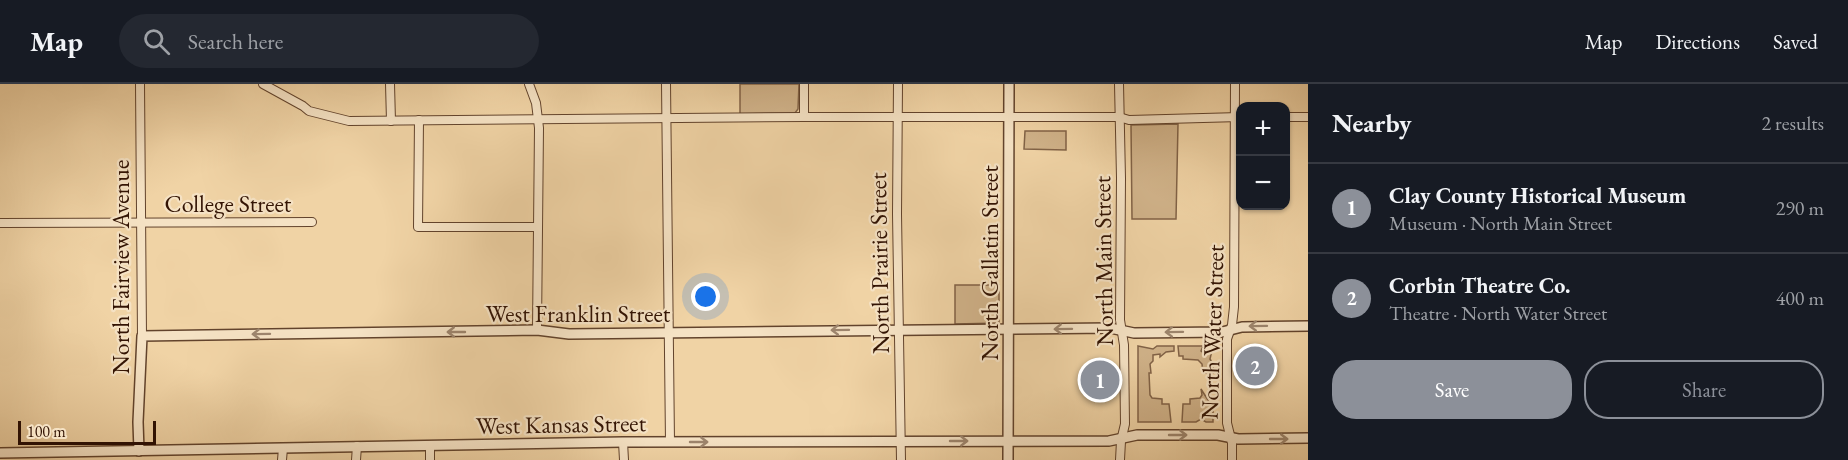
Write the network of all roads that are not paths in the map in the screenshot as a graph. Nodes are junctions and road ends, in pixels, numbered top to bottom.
1 (140, 84) edge
2 (263, 84) edge
3 (390, 84) edge
4 (529, 84) edge
5 (666, 84) edge
6 (804, 84) edge
7 (898, 84) edge
8 (1009, 84) edge
9 (1119, 84) edge
10 (1235, 84) edge
11 (1237, 102) edge
12 (804, 117) junction
13 (898, 117) junction
14 (1009, 117) junction
15 (1119, 117) junction
16 (1236, 117) edge
17 (1290, 117) edge
18 (1308, 117) edge
19 (666, 118) junction
20 (538, 119) junction
21 (419, 120) junction
22 (392, 121) junction
23 (1237, 156) edge
24 (312, 222) dead end
25 (0, 223) edge
26 (140, 223) junction
27 (537, 227) junction
28 (1308, 326) edge
29 (1231, 329) junction
30 (537, 330) junction
31 (898, 330) junction
32 (1008, 330) junction
33 (1122, 330) junction
34 (669, 332) junction
35 (141, 336) junction
36 (1231, 437) junction
37 (1122, 438) junction
38 (1308, 438) edge
39 (900, 441) junction
40 (1008, 441) junction
41 (623, 442) junction
42 (670, 442) junction
43 (430, 445) junction
44 (357, 446) junction
45 (283, 448) junction
46 (0, 453) edge
47 (139, 455) edge
48 (282, 460) edge
49 (357, 460) edge
50 (430, 460) edge
51 (624, 460) edge
52 (901, 460) edge
53 (1008, 460) edge
54 (1120, 460) edge
55 (1232, 460) edge

1 - 26 street, North Fairview Avenue
2 - 22 street
3 - 22 street
4 - 20 street
5 - 19 street
6 - 12 street
7 - 13 street, North Prairie Street
8 - 14 street, North Gallatin Street
9 - 15 street, North Main Street
10 - 11 street, North Water Street
12 - 13 street
12 - 19 street
13 - 14 street
13 - 31 street, North Prairie Street
14 - 15 street
14 - 32 street, North Gallatin Street
15 - 16 street
15 - 33 street, North Main Street
17 - 18 street
19 - 20 street
19 - 34 street
20 - 21 street
20 - 27 street
21 - 22 street
21 - 27 street
23 - 29 street, North Water Street
24 - 26 street, College Street
25 - 26 street, College Street
26 - 35 street, North Fairview Avenue
27 - 30 street
28 -> 29 street, West Franklin Street
29 -> 33 street, West Franklin Street
29 - 36 street, North Water Street
30 - 34 street, West Franklin Street
30 -> 35 street, West Franklin Street
31 - 32 street, West Franklin Street
31 -> 34 street, West Franklin Street
31 - 39 street, North Prairie Street
33 -> 32 street, West Franklin Street
32 - 40 street, North Gallatin Street
33 - 37 street, North Main Street
34 - 42 street
35 - 47 street, North Fairview Avenue
37 -> 36 street, West Kansas Street
36 -> 38 street, West Kansas Street
36 - 55 street, North Water Street
37 - 40 street, West Kansas Street
37 - 54 street, North Main Street
39 -> 40 street, West Kansas Street
42 -> 39 street, West Kansas Street
39 - 52 street, North Prairie Street
40 - 53 street, North Gallatin Street
41 - 42 street, West Kansas Street
41 - 43 street, West Kansas Street
41 - 51 street
43 - 44 street, West Kansas Street
43 - 50 street
44 - 45 street, West Kansas Street
44 - 49 street
45 - 47 street, West Kansas Street
45 - 48 street
46 - 47 street, West Kansas Street

